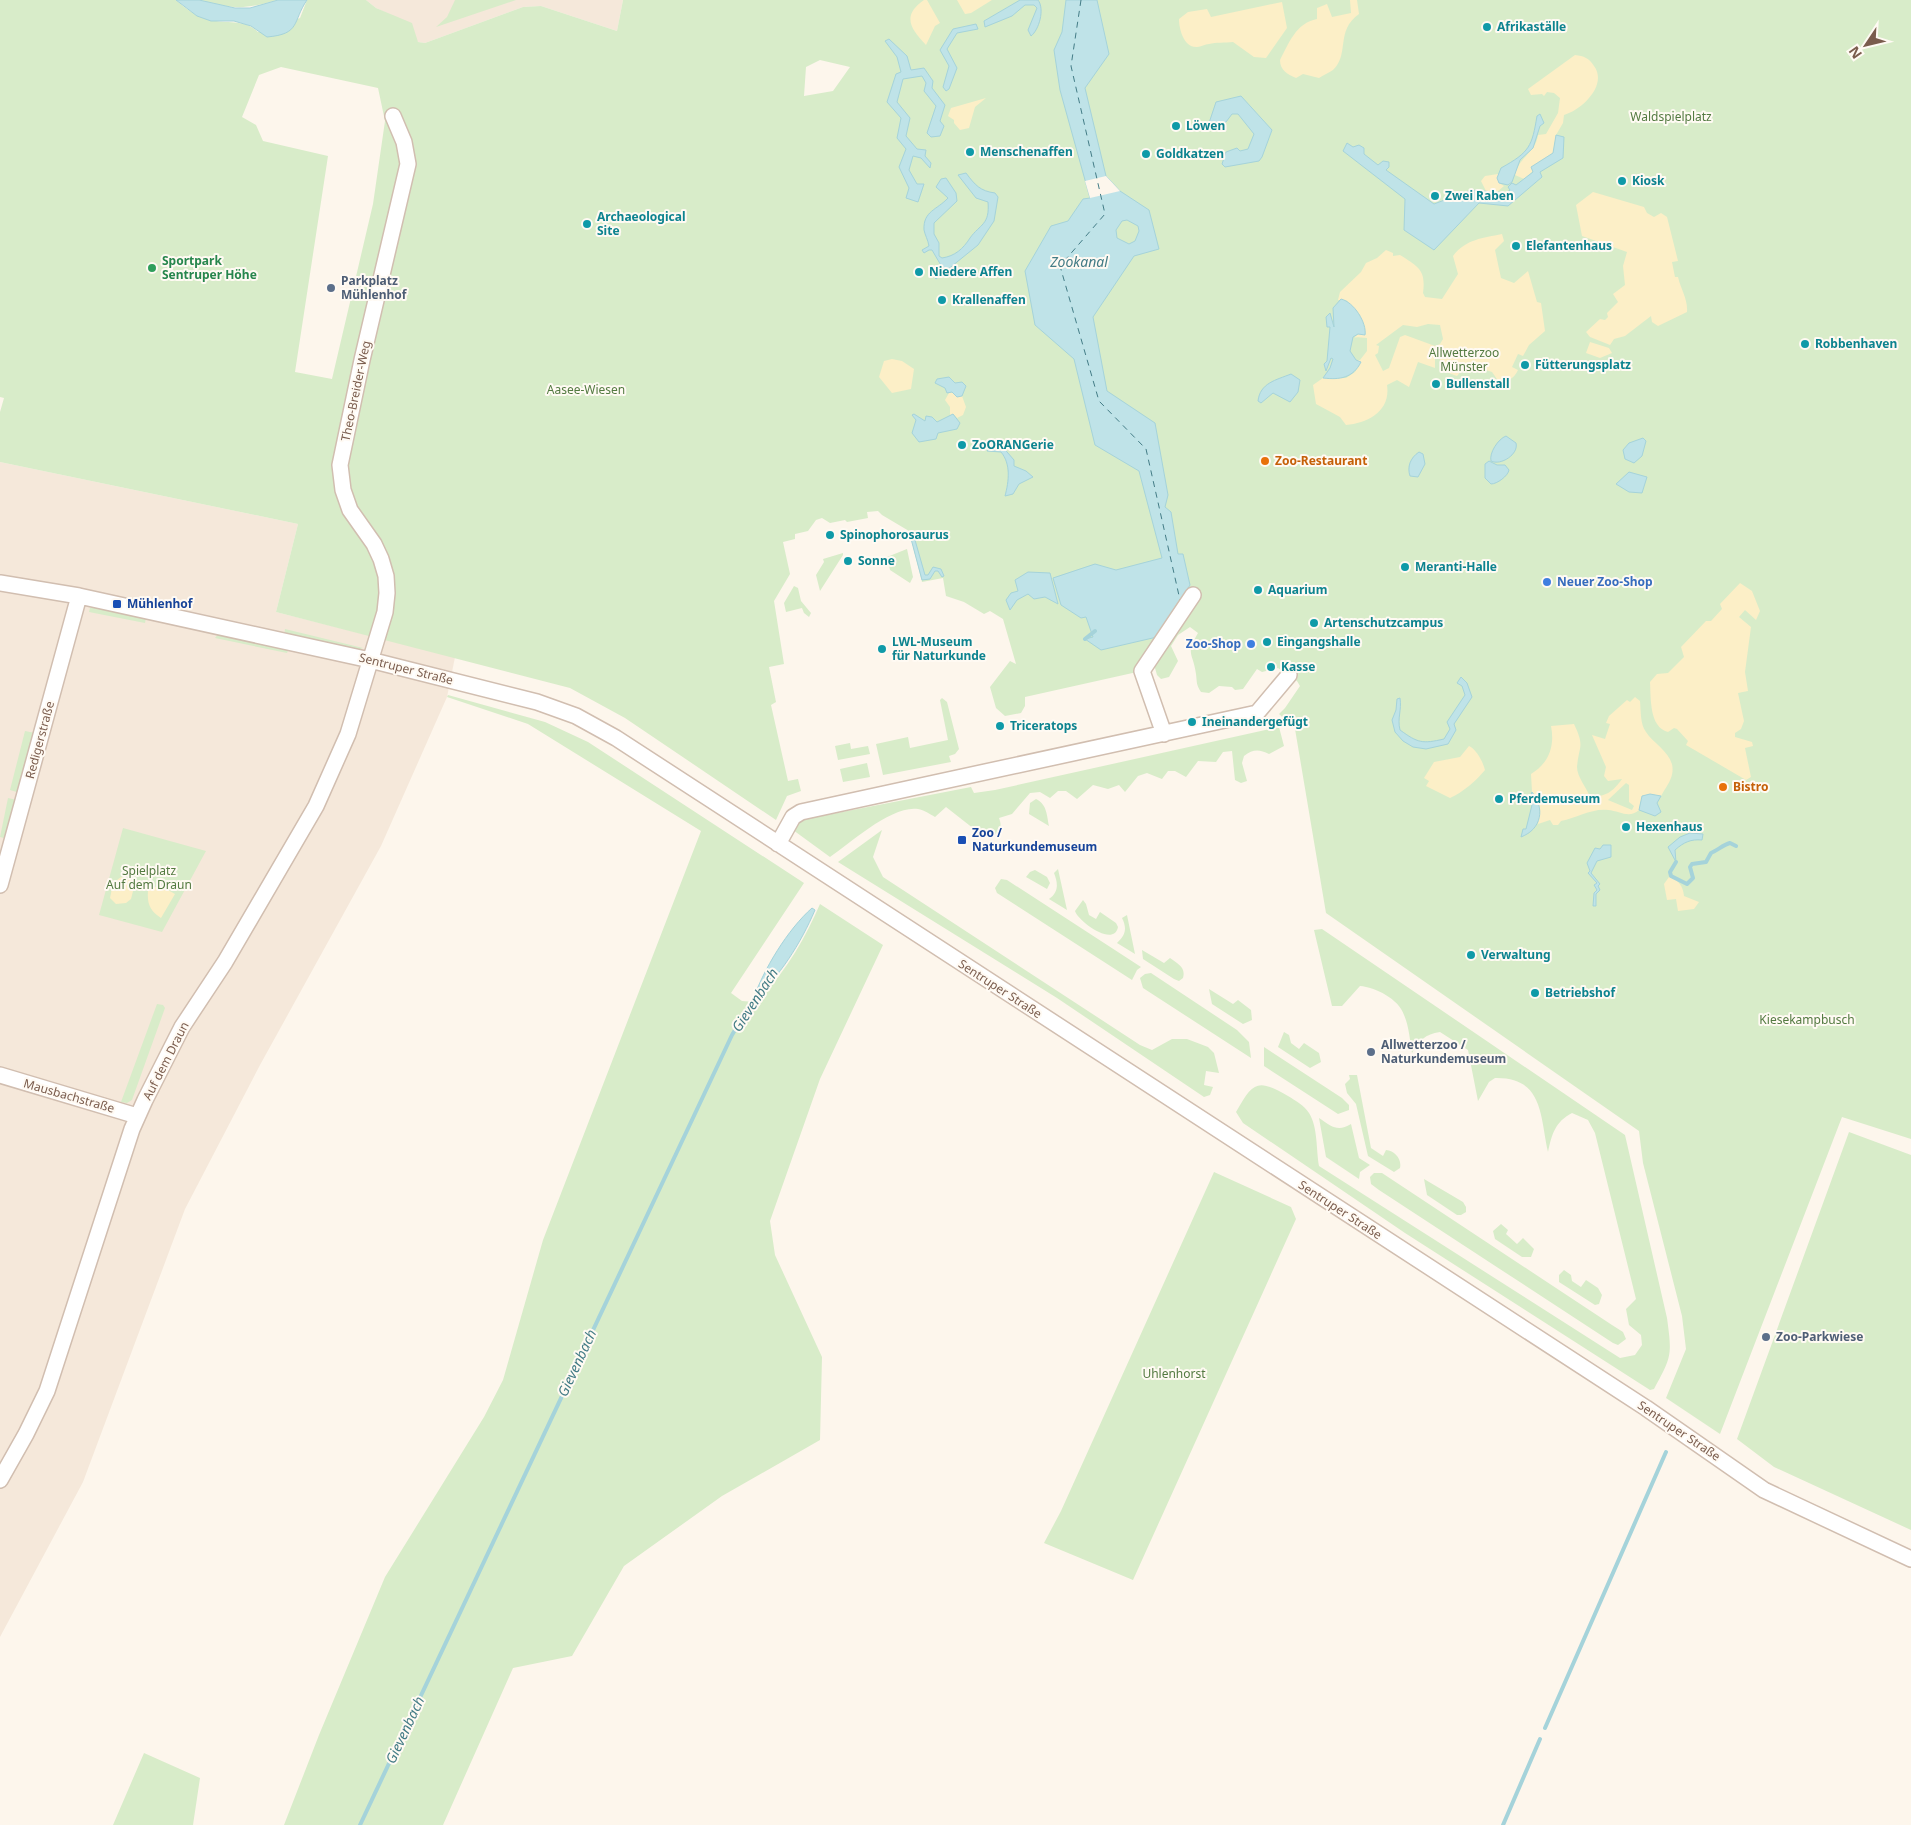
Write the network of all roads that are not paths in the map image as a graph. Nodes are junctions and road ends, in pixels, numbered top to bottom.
1 (393, 116) dead end
2 (0, 583) edge
3 (1193, 595) dead end
4 (79, 596) junction
5 (370, 660) junction
6 (1289, 675) dead end
7 (1164, 734) junction
8 (778, 844) junction
9 (0, 885) edge
10 (0, 1075) edge
11 (138, 1116) junction
12 (0, 1480) edge
13 (1911, 1559) edge

1 - 5 street, Theo-Breider-Weg
2 - 4 street, Sentruper Straße
3 - 7 street
4 - 5 street, Sentruper Straße
4 - 9 street, Redigerstraße
5 - 8 street, Sentruper Straße
5 - 11 street, Auf dem Draun
6 - 7 street
7 - 8 street
8 - 13 street, Sentruper Straße
10 - 11 street, Mausbachstraße
11 - 12 street, Auf dem Draun

